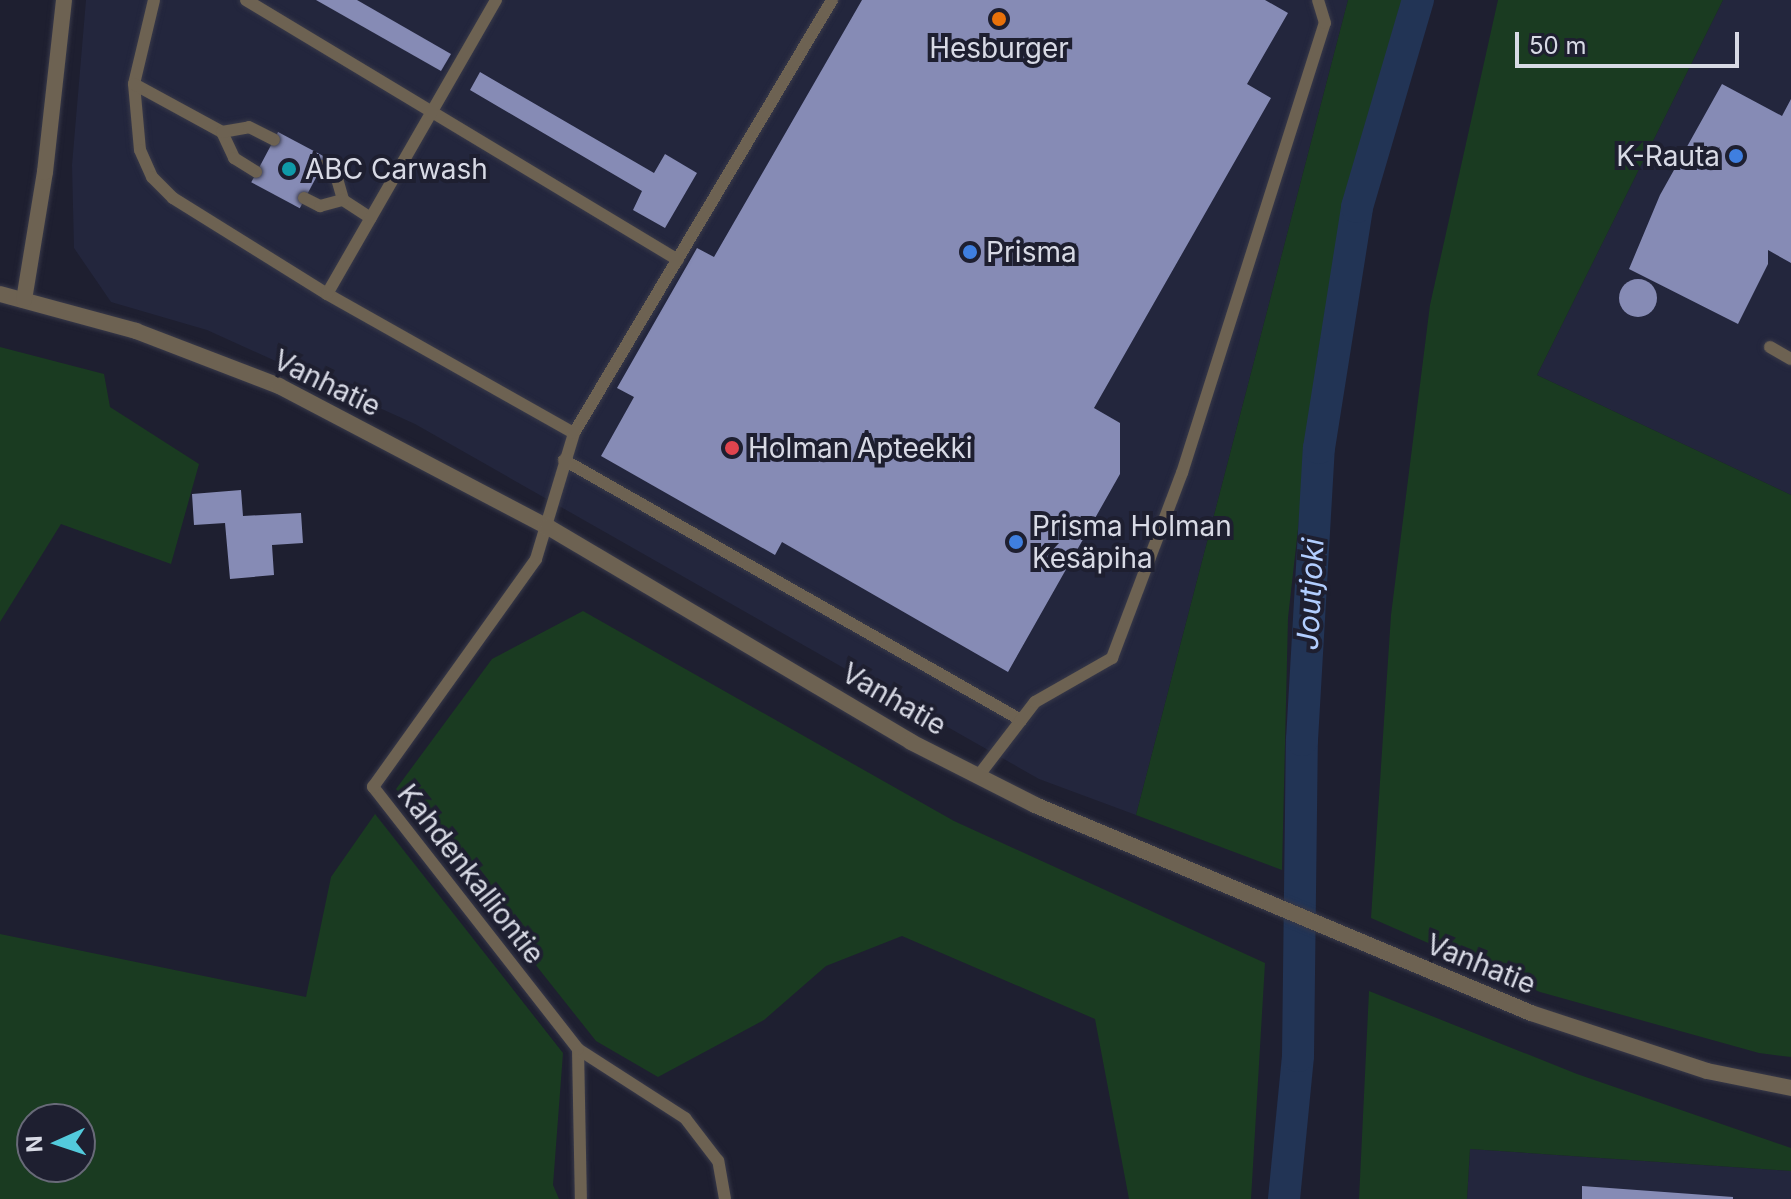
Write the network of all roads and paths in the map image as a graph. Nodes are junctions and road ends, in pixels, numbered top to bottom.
1 (64, 0) edge
2 (154, 0) edge
3 (246, 0) edge
4 (496, 0) edge
5 (832, 0) edge
6 (1318, 0) edge
7 (134, 84) junction
8 (431, 113) junction
9 (222, 132) junction
10 (274, 140) dead end
11 (322, 166) dead end
12 (256, 172) dead end
13 (304, 198) dead end
14 (343, 200) junction
15 (371, 218) junction
16 (678, 260) junction
17 (0, 294) edge
18 (327, 294) junction
19 (24, 300) junction
20 (1770, 347) dead end
21 (1791, 359) edge
22 (574, 433) junction
23 (564, 460) junction
24 (548, 527) junction
25 (1021, 720) junction
26 (979, 775) junction
27 (578, 1049) junction
28 (1791, 1088) edge
29 (581, 1199) edge
30 (725, 1199) edge

1 - 19 street
2 - 7 lane
3 - 8 lane
4 - 8 lane
5 - 16 lane
6 - 25 lane
7 - 9 lane
7 - 18 lane
8 - 15 lane
8 - 16 lane
9 - 10 lane
9 - 12 lane
11 - 14 lane
13 - 14 lane
14 - 15 lane
15 - 18 lane
16 - 22 lane
17 - 19 street, Vanhatie
18 - 22 lane
19 - 24 street, Vanhatie
20 - 21 lane
22 - 23 lane
23 - 24 lane
23 - 25 lane
24 - 26 street, Vanhatie
24 - 27 lane, Kahdenkalliontie
25 - 26 lane
26 - 28 street, Vanhatie
27 - 29 lane
27 - 30 lane, Kahdenkalliontie

